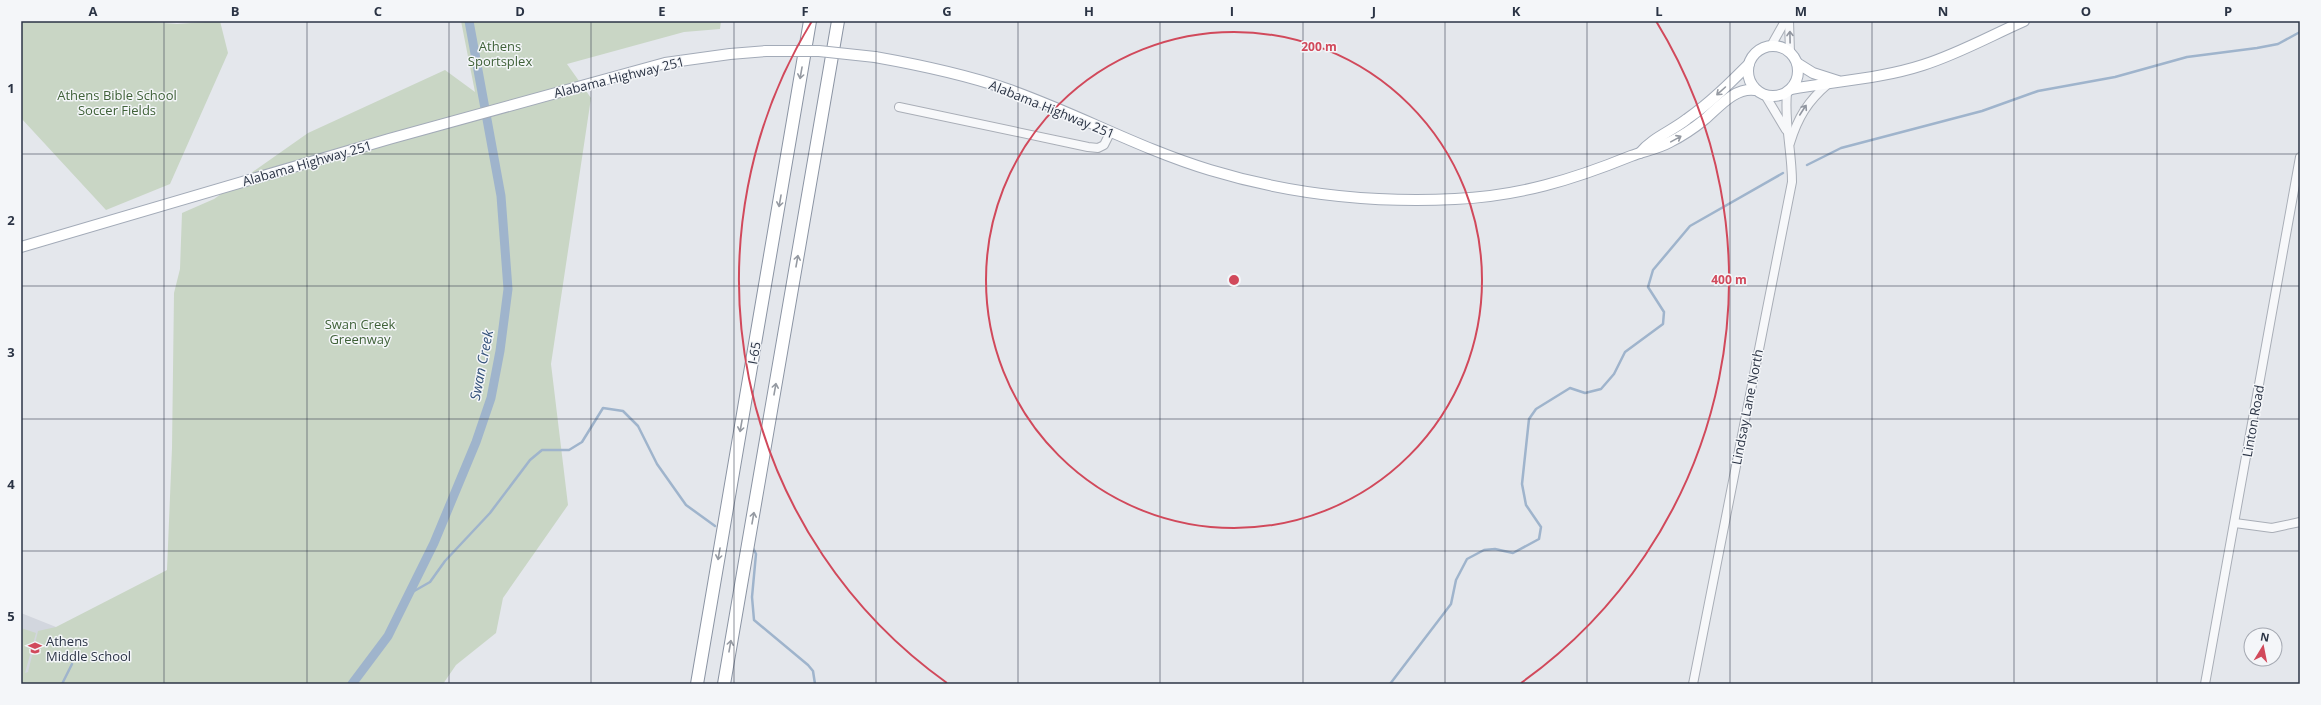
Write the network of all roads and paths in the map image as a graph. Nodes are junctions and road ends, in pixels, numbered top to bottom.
1 (810, 21) edge
2 (838, 21) edge
3 (1785, 21) edge
4 (1788, 21) edge
5 (2024, 21) edge
6 (1771, 46) junction
7 (1790, 53) junction
8 (1797, 63) junction
9 (1749, 64) junction
10 (1833, 82) junction
11 (1755, 90) junction
12 (1789, 91) junction
13 (1765, 95) junction
14 (899, 107) dead end
15 (1786, 130) junction
16 (1110, 132) junction
17 (1790, 143) junction
18 (1640, 153) junction
19 (2300, 158) edge
20 (21, 247) edge
21 (2300, 522) edge
22 (2235, 523) junction
23 (697, 684) edge
24 (724, 684) edge
25 (1693, 684) edge
26 (2205, 684) edge

1 -> 23 highway, I-65
24 -> 2 highway
3 - 6 street
7 -> 4 street
5 - 10 main road
6 - 7 main road
6 - 9 main road, Alabama Highway 251
7 - 8 main road
8 - 10 main road
8 - 12 main road
9 - 11 main road
9 -> 18 main road, Alabama Highway 251
10 - 12 main road
17 -> 10 street
11 - 13 main road
18 -> 11 main road, Alabama Highway 251
12 - 13 main road
12 - 15 street, Lindsay Lane North
13 - 15 street, Lindsay Lane North
14 - 16 street
15 - 17 street, Lindsay Lane North
16 - 18 main road, Alabama Highway 251
16 - 20 main road, Alabama Highway 251, bridge
17 - 25 street, Lindsay Lane North
19 - 22 street, Linton Road
21 - 22 street
22 - 26 street, Linton Road

